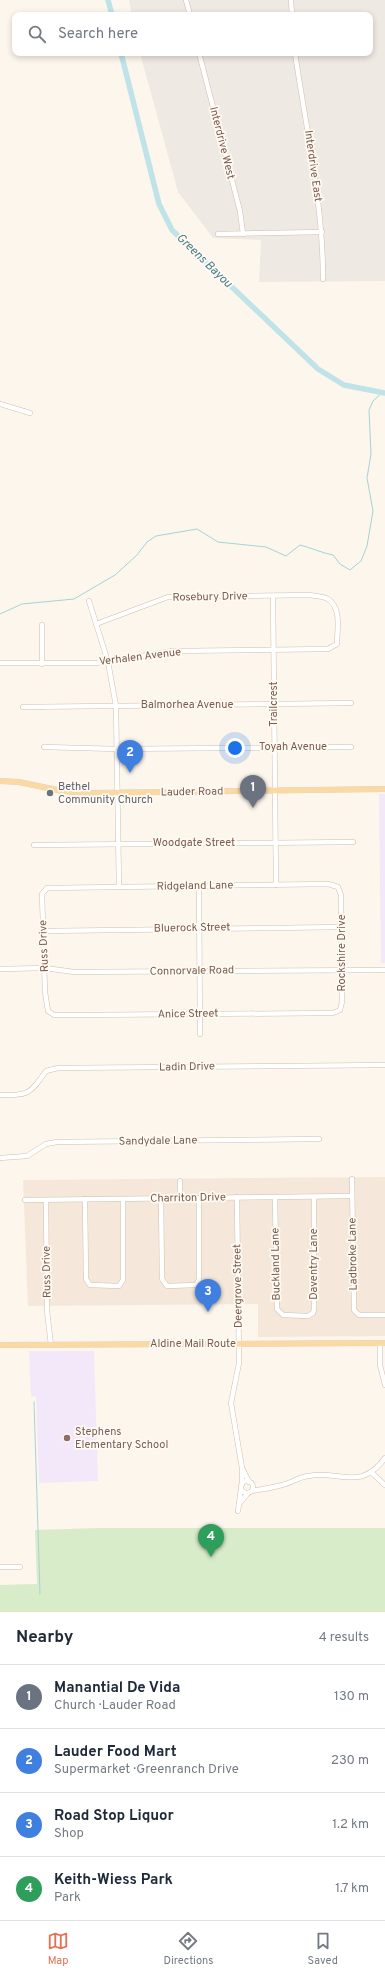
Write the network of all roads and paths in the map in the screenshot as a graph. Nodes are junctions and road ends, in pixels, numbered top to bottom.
1 (186, 0) edge
2 (291, 0) edge
3 (189, 12) edge
4 (292, 12) edge
5 (200, 56) edge
6 (295, 56) edge
7 (322, 232) junction
8 (218, 234) dead end
9 (243, 234) junction
10 (323, 279) dead end
11 (0, 404) edge
12 (30, 413) dead end
13 (273, 596) junction
14 (89, 601) dead end
15 (96, 624) junction
16 (42, 625) dead end
17 (328, 649) joint
18 (274, 651) junction
19 (108, 662) junction
20 (0, 663) edge
21 (42, 664) junction
22 (351, 703) dead end
23 (274, 705) junction
24 (116, 706) junction
25 (23, 707) dead end
26 (44, 747) dead end
27 (274, 747) junction
28 (352, 747) dead end
29 (117, 749) junction
30 (0, 781) edge
31 (385, 789) edge
32 (275, 791) junction
33 (117, 793) junction
34 (276, 842) junction
35 (353, 842) dead end
36 (119, 843) junction
37 (34, 845) dead end
38 (276, 885) junction
39 (119, 886) junction
40 (199, 886) junction
41 (44, 889) joint
42 (341, 895) joint
43 (341, 927) junction
44 (199, 928) junction
45 (43, 931) junction
46 (45, 968) junction
47 (0, 969) edge
48 (342, 970) junction
49 (385, 970) edge
50 (200, 971) junction
51 (46, 1003) joint
52 (338, 1010) joint
53 (200, 1014) junction
54 (200, 1034) dead end
55 (385, 1065) edge
56 (0, 1095) edge
57 (319, 1139) dead end
58 (0, 1158) edge
59 (352, 1178) dead end
60 (180, 1181) dead end
61 (352, 1196) junction
62 (275, 1197) junction
63 (314, 1197) junction
64 (161, 1198) junction
65 (180, 1198) junction
66 (199, 1198) junction
67 (237, 1198) junction
68 (85, 1199) junction
69 (123, 1199) junction
70 (25, 1200) dead end
71 (46, 1200) junction
72 (385, 1314) edge
73 (296, 1316) joint
74 (382, 1343) edge
75 (239, 1344) junction
76 (0, 1345) edge
77 (51, 1345) junction
78 (385, 1385) edge
79 (385, 1458) edge
80 (242, 1468) junction
81 (371, 1472) junction
82 (251, 1483) junction
83 (242, 1484) junction
84 (385, 1485) edge
85 (265, 1488) junction
86 (242, 1489) junction
87 (250, 1492) junction
88 (240, 1504) junction
89 (238, 1511) dead end
90 (20, 1567) dead end
91 (0, 1568) edge

1 - 3 street
2 - 4 street
5 - 9 street, Interdrive West
6 - 7 street, Interdrive East
7 - 9 street
7 - 10 street, Interdrive East
8 - 9 street
11 - 12 street
13 - 15 street, Rosebury Drive
13 - 17 street, Rosebury Drive
13 - 18 street, Trailcrest
14 - 15 street
15 - 19 street
16 - 21 street
17 - 18 street, Verhalen Avenue
18 - 19 street, Verhalen Avenue
18 - 23 street, Trailcrest
19 - 21 street, Verhalen Avenue
19 - 24 street
20 - 21 street, Verhalen Avenue
22 - 23 street, Balmorhea Avenue
23 - 24 street, Balmorhea Avenue
23 - 27 street, Trailcrest
24 - 25 street, Balmorhea Avenue
24 - 29 street
26 - 29 street, Toyah Avenue
27 - 28 street, Toyah Avenue
27 - 29 street, Toyah Avenue
27 - 32 street, Trailcrest
29 - 33 street
30 - 33 main road, Lauder Road
31 - 32 main road, Lauder Road
32 - 33 main road, Lauder Road
32 - 34 street, Trailcrest
33 - 36 street
34 - 35 street, Woodgate Street
34 - 36 street, Woodgate Street
34 - 38 street, Trailcrest
36 - 37 street, Woodgate Street
36 - 39 street
38 - 40 street, Ridgeland Lane
38 - 42 street, Ridgeland Lane
39 - 40 street, Ridgeland Lane
39 - 41 street, Ridgeland Lane
40 - 44 street
41 - 45 street, Russ Drive
42 - 43 street, Rockshire Drive
43 - 44 street, Bluerock Street
43 - 48 street, Rockshire Drive
44 - 45 street, Bluerock Street
44 - 50 street
45 - 46 street, Russ Drive
46 - 47 street, Connorvale Road
46 - 50 street, Connorvale Road
46 - 51 street, Russ Drive
48 - 49 street, Connorvale Road
48 - 50 street, Connorvale Road
48 - 52 street, Rockshire Drive
50 - 53 street
51 - 53 street, Anice Street
52 - 53 street, Anice Street
53 - 54 street
55 - 56 street, Ladin Drive
57 - 58 street, Sandydale Lane
59 - 61 street, Ladbroke Lane
60 - 65 street
61 - 63 street, Charriton Drive
61 - 72 street, Ladbroke Lane
62 - 63 street, Charriton Drive
62 - 67 street, Charriton Drive
62 - 73 street, Buckland Lane
63 - 73 street, Daventry Lane
64 - 65 street, Charriton Drive
64 - 66 street
64 - 69 street, Charriton Drive
65 - 66 street, Charriton Drive
66 - 67 street, Charriton Drive
67 - 75 street, Deergrove Street
68 - 69 street, Charriton Drive
68 - 69 street
68 - 71 street, Charriton Drive
70 - 71 street, Charriton Drive
71 - 77 street, Russ Drive
74 - 75 main road, Aldine Mail Route
74 - 78 street
75 - 77 main road, Aldine Mail Route
75 - 80 street, Deergrove Street
76 - 77 main road, Aldine Mail Route
79 - 81 street
80 - 82 street, Deergrove Street
80 - 83 street, Deergrove Street
81 - 84 street
81 - 85 street
82 - 83 street
82 - 85 street
82 - 87 street
83 - 86 street, Deergrove Street
85 - 87 street
86 - 87 street
86 - 88 street
87 - 88 street
88 - 89 street
90 - 91 street

